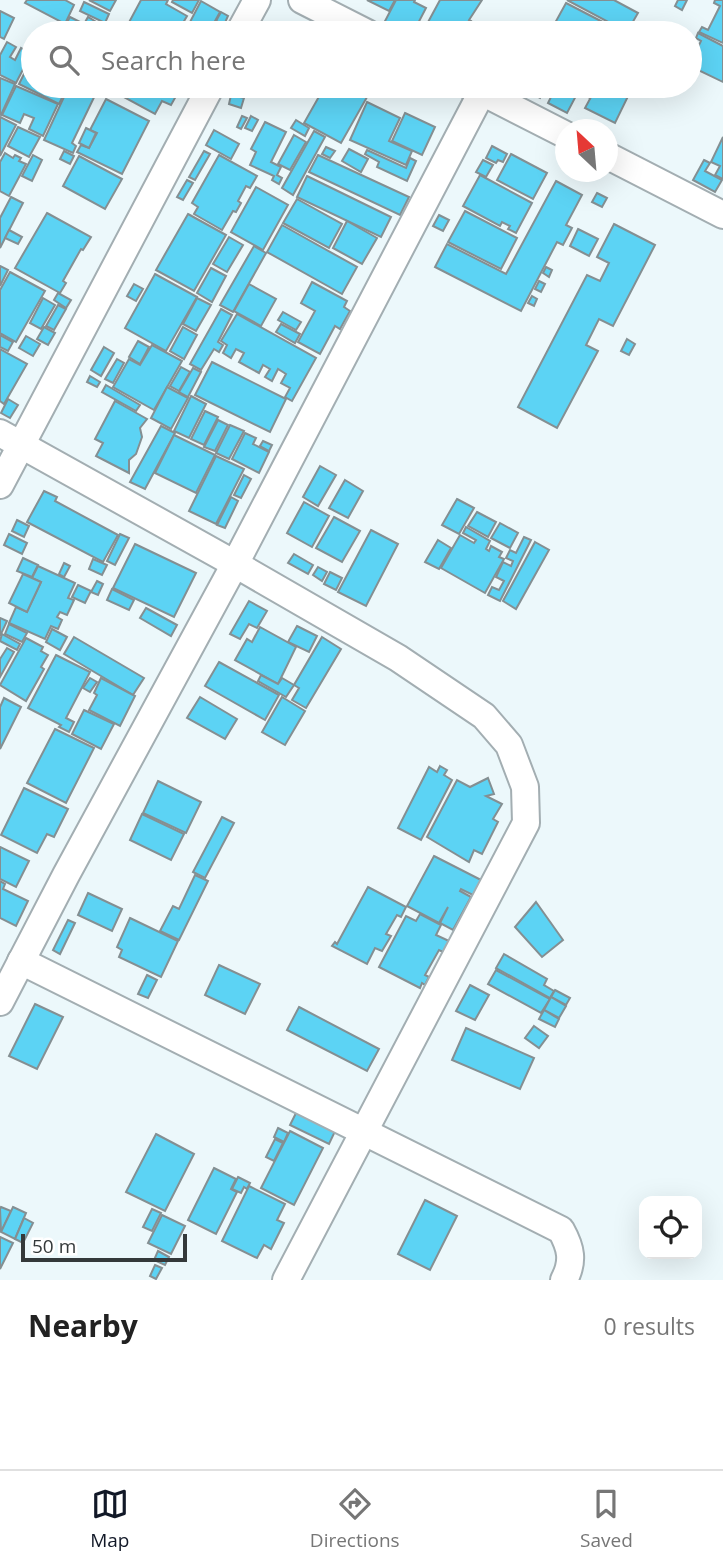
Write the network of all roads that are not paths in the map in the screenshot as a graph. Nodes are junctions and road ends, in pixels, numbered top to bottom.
1 (257, 0) edge
2 (302, 0) edge
3 (246, 21) edge
4 (343, 21) edge
5 (204, 98) edge
6 (471, 98) edge
7 (493, 98) edge
8 (555, 130) edge
9 (618, 162) edge
10 (723, 215) edge
11 (11, 439) edge
12 (0, 485) edge
13 (235, 564) junction
14 (21, 961) junction
15 (0, 1002) edge
16 (365, 1130) junction
17 (286, 1280) edge
18 (564, 1280) edge

1 - 3 street
2 - 4 street
5 - 11 street
6 - 13 street
7 - 8 street
9 - 10 street
11 - 12 street
11 - 13 street
13 - 14 street
13 - 16 street
14 - 15 street
14 - 16 street
16 - 17 street
16 - 18 street

